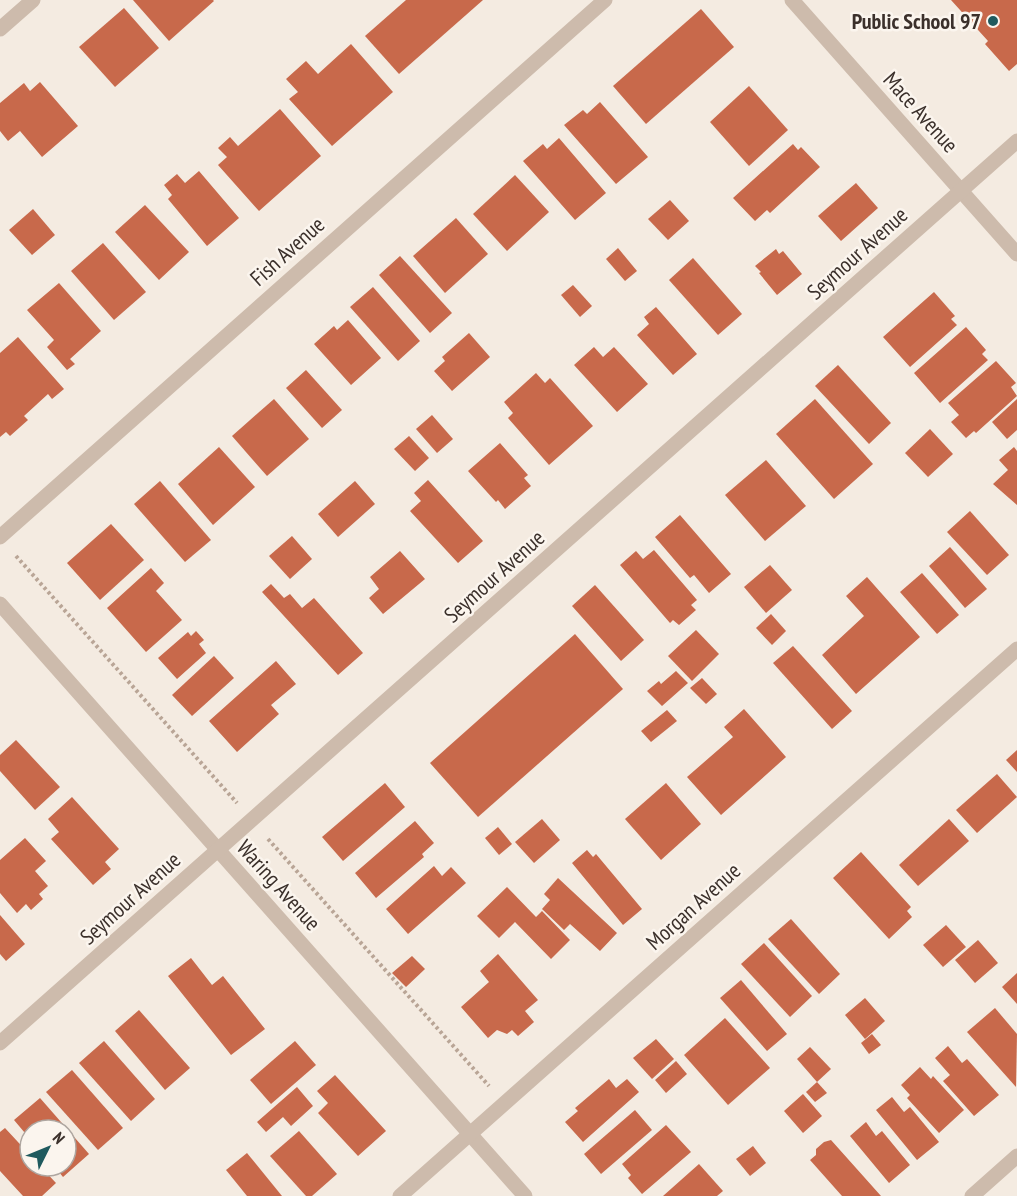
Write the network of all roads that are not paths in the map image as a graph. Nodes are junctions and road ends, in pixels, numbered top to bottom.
1 (33, 0) edge
2 (604, 0) edge
3 (792, 0) edge
4 (0, 29) edge
5 (1017, 141) edge
6 (961, 191) junction
7 (1017, 254) edge
8 (0, 537) edge
9 (0, 604) edge
10 (1017, 649) edge
11 (218, 850) junction
12 (0, 1044) edge
13 (470, 1134) junction
14 (1017, 1156) edge
15 (400, 1196) edge
16 (525, 1196) edge
17 (972, 1196) edge

1 - 4 street
2 - 8 street, Fish Avenue
3 - 6 street, Mace Avenue
5 - 6 street, Seymour Avenue
6 - 7 street, Mace Avenue
6 - 11 street, Seymour Avenue
9 - 11 street, Waring Avenue
10 - 13 street, Morgan Avenue
11 - 12 street, Seymour Avenue
11 - 13 street, Waring Avenue
13 - 15 street, Morgan Avenue
13 - 16 street, Waring Avenue
14 - 17 street

